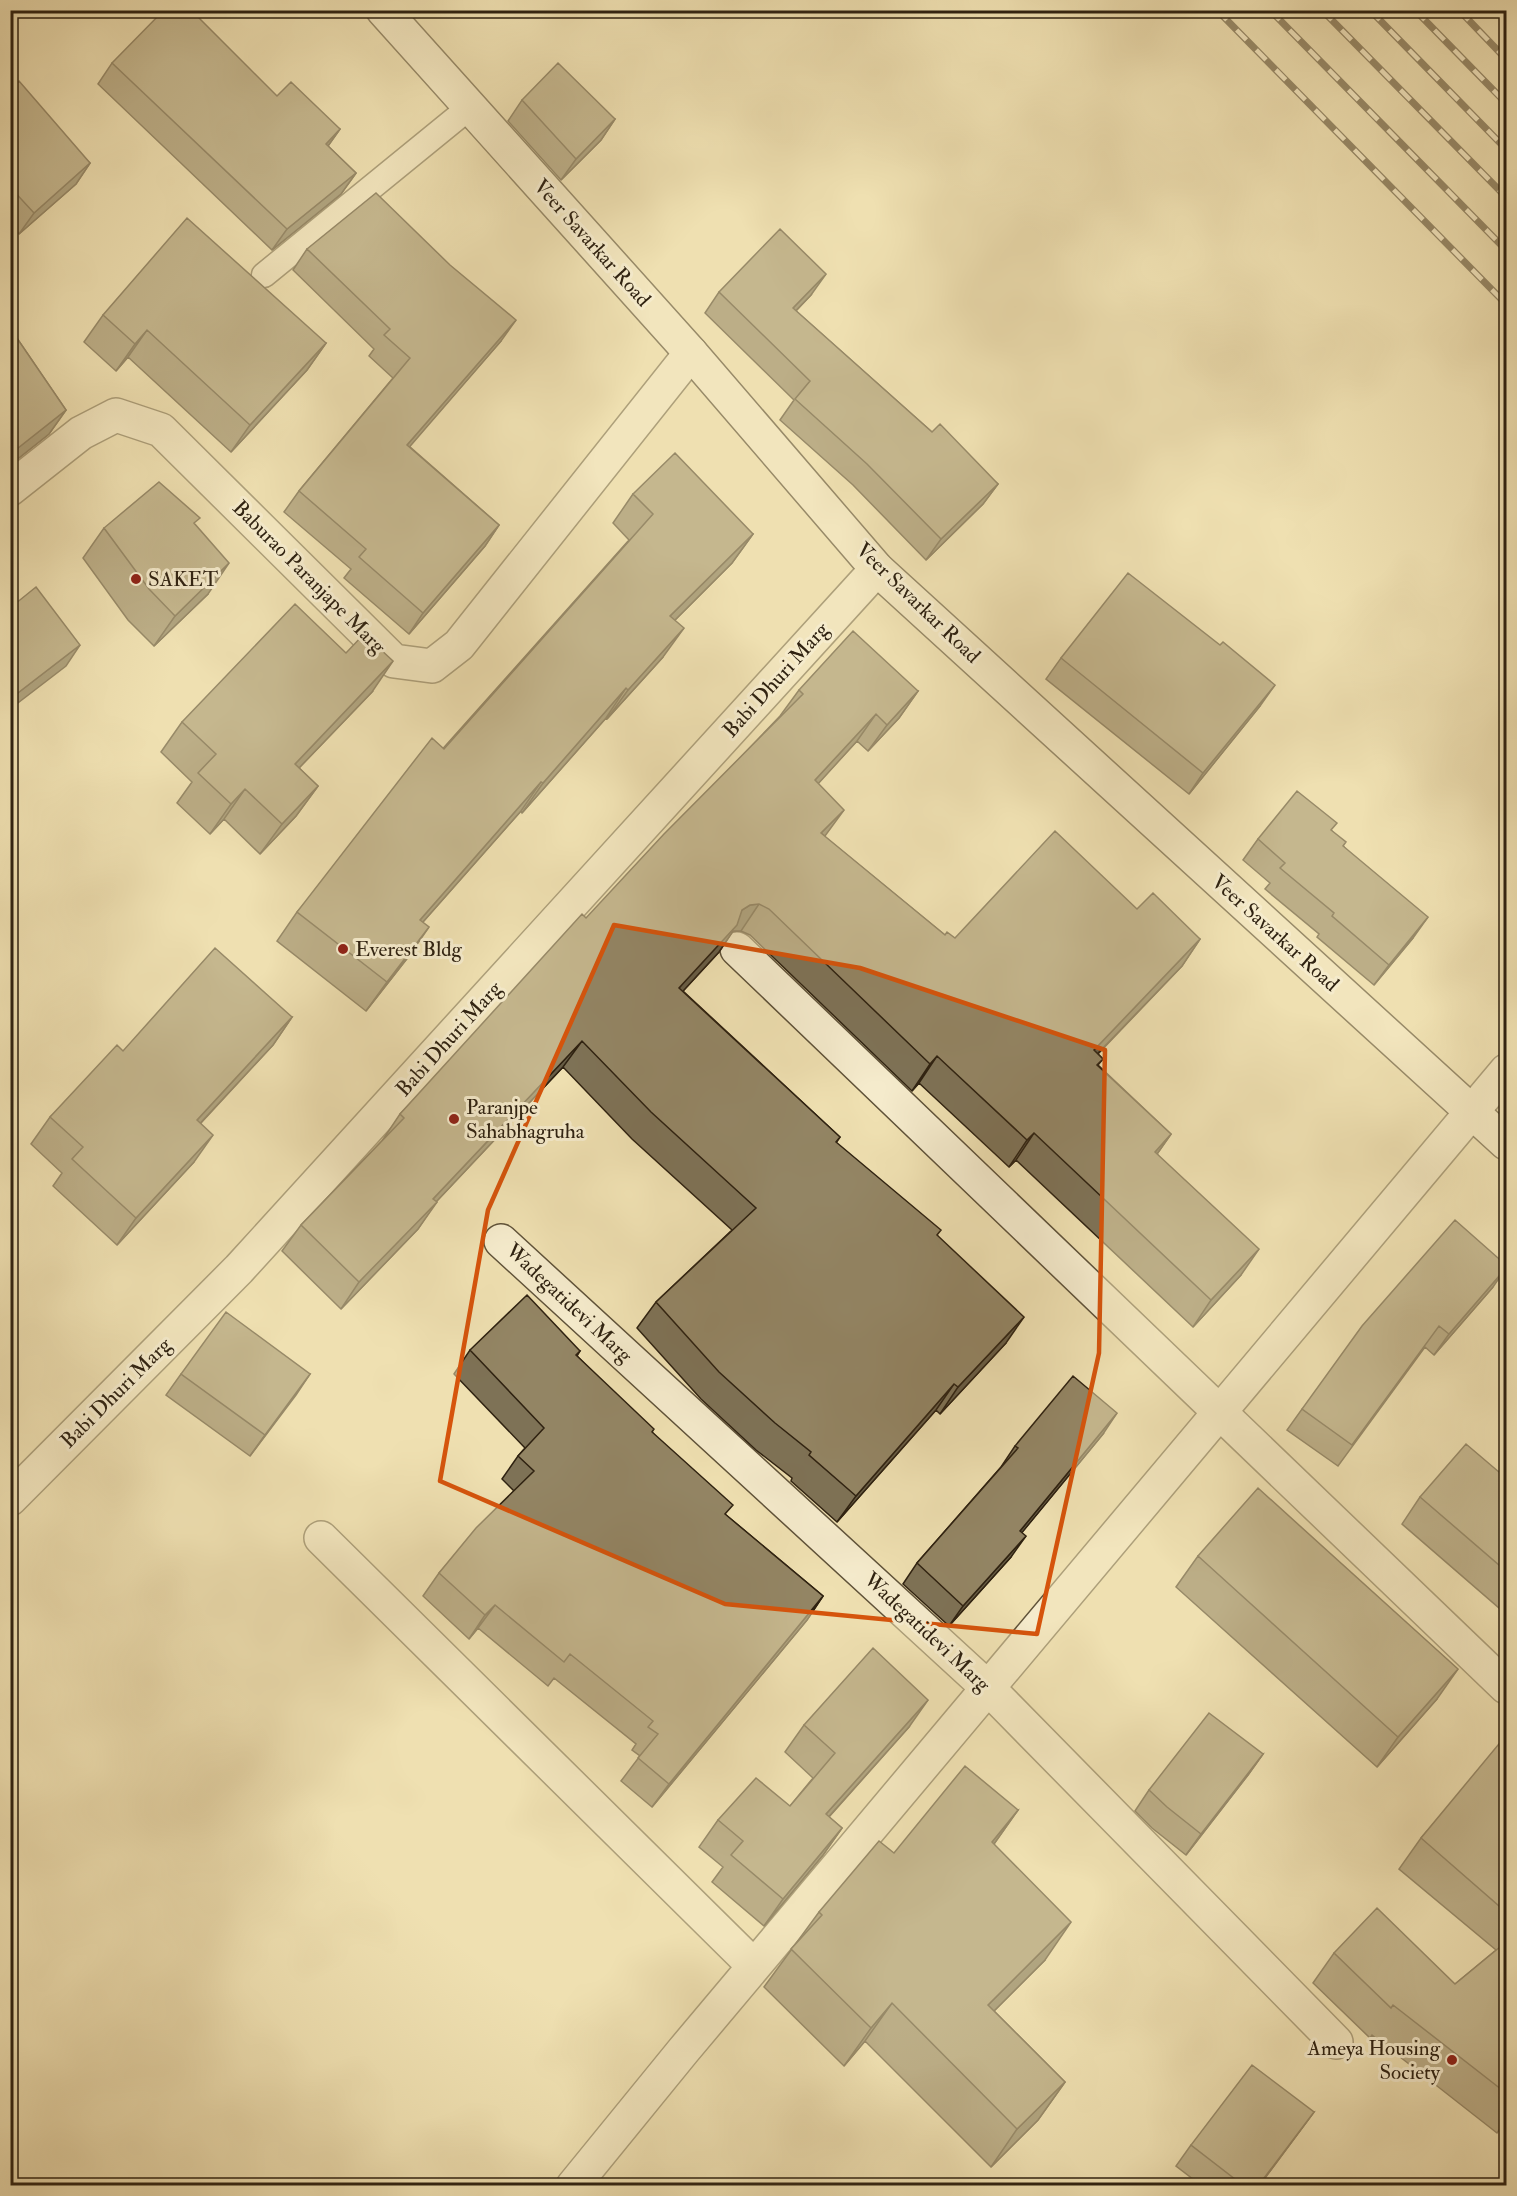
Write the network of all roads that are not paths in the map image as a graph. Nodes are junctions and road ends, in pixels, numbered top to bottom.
1 (383, 10) edge
2 (470, 106) junction
3 (264, 275) dead end
4 (691, 353) junction
5 (10, 489) edge
6 (877, 569) junction
7 (737, 949) edge
8 (1506, 1071) edge
9 (1472, 1112) junction
10 (1506, 1143) edge
11 (501, 1241) dead end
12 (1220, 1412) junction
13 (10, 1499) edge
14 (321, 1538) dead end
15 (1506, 1687) edge
16 (988, 1688) junction
17 (754, 1966) junction
18 (1336, 2042) dead end
19 (573, 2186) edge

1 - 2 street, Veer Savarkar Road
2 - 3 lane
2 - 4 street, Veer Savarkar Road
4 - 5 street, Baburao Paranjape Marg
4 - 6 street, Veer Savarkar Road
6 - 9 street, Veer Savarkar Road
6 - 13 street, Babi Dhuri Marg
7 - 12 street
8 - 9 street
9 - 10 street, Veer Savarkar Road
9 - 12 street
11 - 16 street, Wadegatidevi Marg
12 - 15 street
12 - 16 street
14 - 17 street
16 - 17 street
16 - 18 street, Wadegatidevi Marg
17 - 19 street

